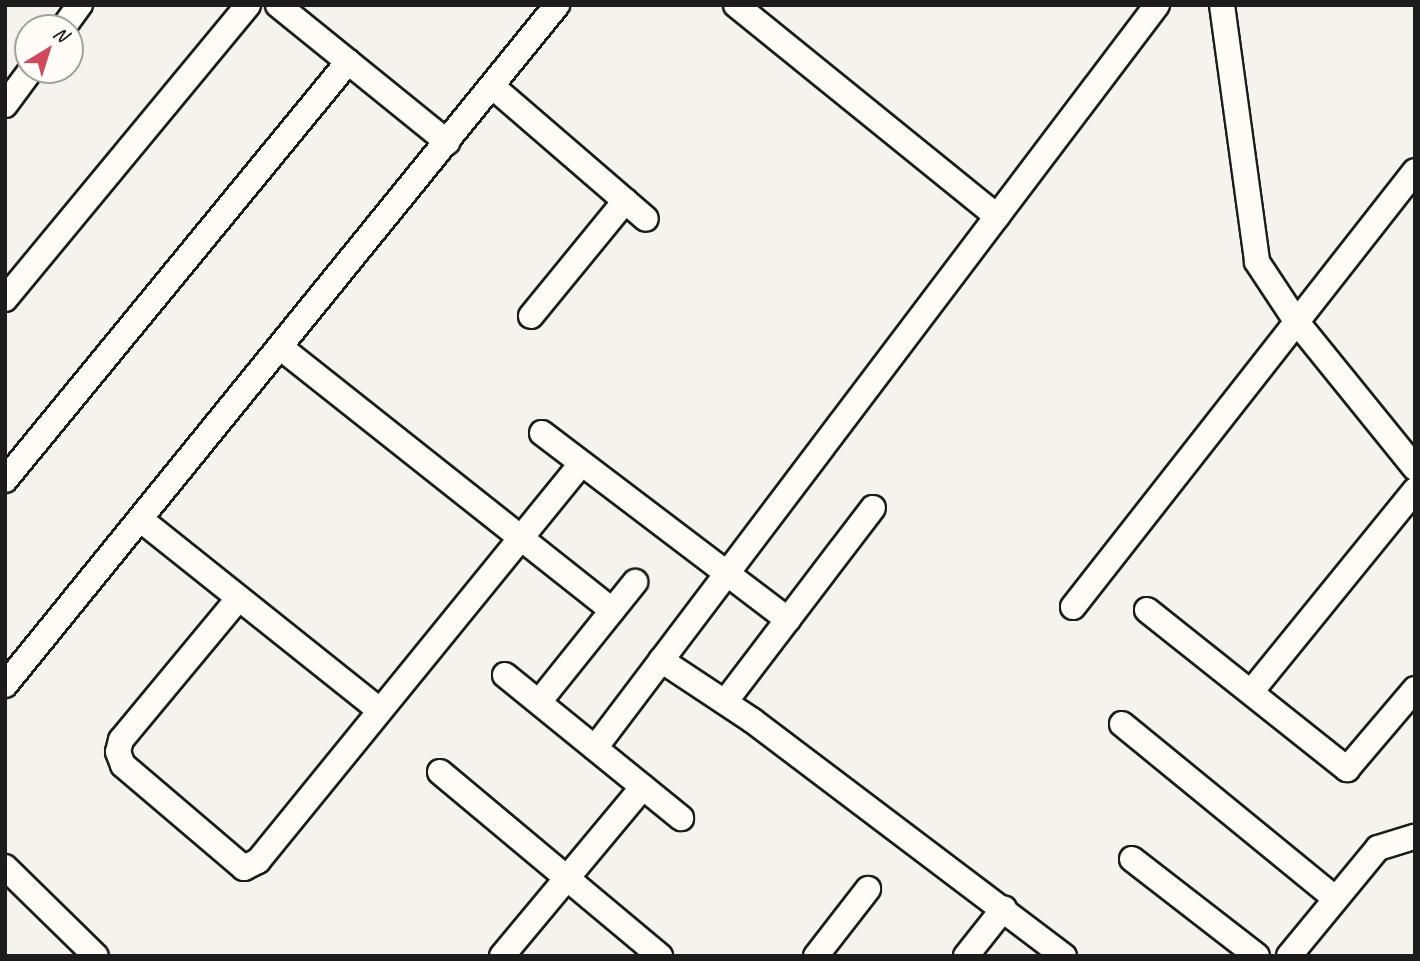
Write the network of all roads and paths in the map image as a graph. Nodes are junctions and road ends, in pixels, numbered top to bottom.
1 (248, 5) edge
2 (278, 5) edge
3 (558, 5) edge
4 (736, 5) edge
5 (1157, 5) edge
6 (1222, 5) edge
7 (348, 62) junction
8 (21, 84) edge
9 (492, 86) junction
10 (5, 105) edge
11 (447, 142) junction
12 (1415, 171) edge
13 (625, 201) junction
14 (998, 216) junction
15 (646, 219) dead end
16 (5, 299) edge
17 (531, 316) dead end
18 (1296, 321) junction
19 (280, 347) junction
20 (542, 433) dead end
21 (581, 464) junction
22 (1415, 468) edge
23 (5, 480) edge
24 (1415, 490) edge
25 (873, 508) dead end
26 (140, 519) junction
27 (521, 538) junction
28 (726, 575) junction
29 (635, 582) dead end
30 (238, 599) junction
31 (1073, 607) dead end
32 (612, 610) junction
33 (1147, 610) dead end
34 (788, 620) junction
35 (661, 660) junction
36 (505, 675) dead end
37 (5, 685) edge
38 (1415, 689) edge
39 (1251, 692) junction
40 (539, 702) junction
41 (725, 702) junction
42 (379, 709) junction
43 (1122, 724) dead end
44 (595, 748) junction
45 (440, 772) dead end
46 (643, 787) junction
47 (681, 818) dead end
48 (1415, 837) edge
49 (1132, 859) dead end
50 (5, 867) edge
51 (567, 879) junction
52 (868, 889) dead end
53 (1336, 898) junction
54 (1004, 908) junction
55 (96, 956) edge
56 (502, 956) edge
57 (660, 956) edge
58 (816, 956) edge
59 (965, 956) edge
60 (1065, 956) edge
61 (1257, 956) edge
62 (1289, 956) edge

1 - 16 street
2 - 7 street
3 - 9 street
4 - 14 street
5 - 14 street
6 - 18 street
7 - 11 street
7 - 23 street
8 - 10 street
9 - 11 street
9 - 13 street
11 - 19 street
12 - 18 street
13 - 15 street
13 - 17 street
14 - 28 street
18 - 22 street
18 - 31 street
19 - 26 street
19 - 27 street
20 - 21 street
21 - 27 street
21 - 28 street
24 - 39 street
25 - 34 street
26 - 30 street
26 - 37 street
27 - 32 street
27 - 42 street
28 - 34 street
28 - 35 street
29 - 32 street
30 - 42 street
30 - 42 street
32 - 40 street
33 - 39 street
34 - 41 street
35 - 41 street
35 - 44 street
36 - 40 street
38 - 39 street
40 - 44 street
41 - 54 street
43 - 53 street
44 - 46 street
45 - 51 street
46 - 47 street
46 - 51 street
48 - 53 street
49 - 61 street
50 - 55 street
51 - 56 street
51 - 57 street
52 - 58 street
53 - 62 street
54 - 59 street
54 - 60 street

